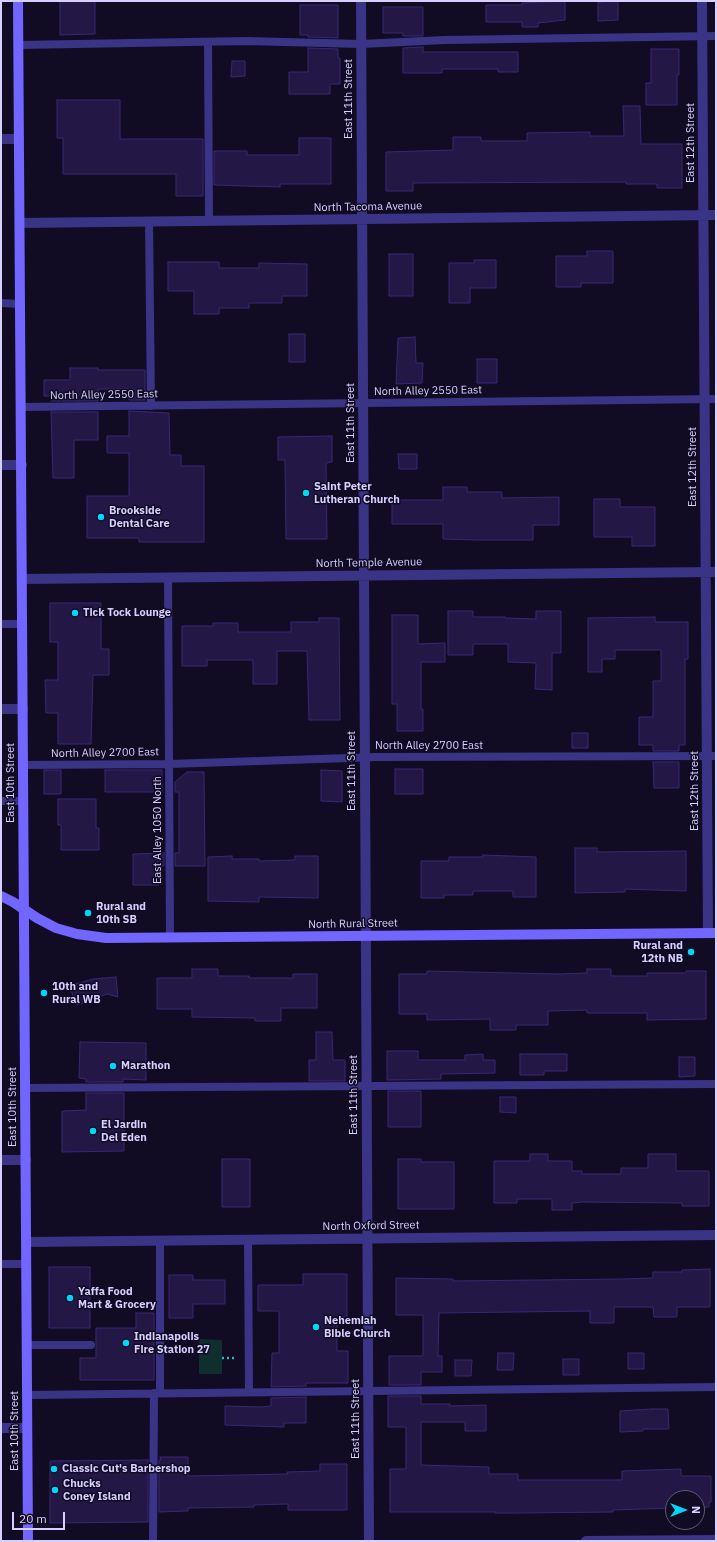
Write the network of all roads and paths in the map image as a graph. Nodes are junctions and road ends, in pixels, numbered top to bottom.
1 (18, 1) edge
2 (361, 1) edge
3 (702, 1) edge
4 (702, 36) junction
5 (716, 36) edge
6 (208, 42) junction
7 (361, 44) junction
8 (19, 45) junction
9 (1, 139) edge
10 (20, 139) junction
11 (703, 215) junction
12 (716, 215) edge
13 (362, 219) junction
14 (148, 221) junction
15 (209, 221) junction
16 (20, 223) junction
17 (1, 304) edge
18 (21, 304) junction
19 (704, 399) junction
20 (716, 399) edge
21 (363, 403) junction
22 (151, 406) junction
23 (21, 407) junction
24 (1, 465) edge
25 (22, 465) junction
26 (705, 572) junction
27 (716, 572) edge
28 (364, 576) junction
29 (168, 578) junction
30 (22, 579) junction
31 (1, 624) edge
32 (22, 624) junction
33 (1, 709) edge
34 (23, 709) junction
35 (711, 756) edge
36 (364, 758) junction
37 (169, 764) junction
38 (23, 765) junction
39 (1, 801) edge
40 (23, 801) junction
41 (1, 896) edge
42 (24, 908) junction
43 (712, 933) edge
44 (365, 935) junction
45 (170, 937) junction
46 (716, 1084) edge
47 (366, 1086) junction
48 (25, 1088) junction
49 (1, 1160) edge
50 (26, 1160) junction
51 (716, 1235) edge
52 (367, 1238) junction
53 (160, 1240) junction
54 (248, 1240) junction
55 (26, 1242) junction
56 (1, 1264) edge
57 (26, 1264) junction
58 (27, 1345) junction
59 (91, 1345) dead end
60 (716, 1387) edge
61 (368, 1391) junction
62 (249, 1392) junction
63 (157, 1393) junction
64 (27, 1395) junction
65 (1, 1428) edge
66 (27, 1428) junction
67 (716, 1540) edge
68 (28, 1541) edge
69 (153, 1541) edge
70 (368, 1541) edge
71 (586, 1541) edge

1 - 8 main road, East 10th Street
2 - 7 street, East 11th Street
3 - 4 street, East 12th Street
4 - 5 lane
4 - 7 lane
4 - 11 street, East 12th Street
6 - 7 lane
6 - 8 lane
6 - 15 lane
7 - 13 street, East 11th Street
8 - 10 main road, East 10th Street
9 - 10 street
10 - 16 main road, East 10th Street
11 - 12 street, North Tacoma Avenue
11 - 13 street, North Tacoma Avenue
11 - 19 street, East 12th Street
13 - 15 street, North Tacoma Avenue
13 - 21 street, East 11th Street
14 - 15 street, North Tacoma Avenue
14 - 16 street, North Tacoma Avenue
14 - 22 lane
16 - 18 main road, East 10th Street
17 - 18 lane
18 - 23 main road, East 10th Street
19 - 20 lane, North Alley 2550 East
19 - 21 lane, North Alley 2550 East
19 - 26 street, East 12th Street
21 - 22 lane, North Alley 2550 East
21 - 28 street, East 11th Street
22 - 23 lane, North Alley 2550 East
23 - 25 main road, East 10th Street
24 - 25 street
25 - 30 main road, East 10th Street
26 - 27 street, North Temple Avenue
26 - 28 street, North Temple Avenue
26 - 35 street, East 12th Street
28 - 29 street, North Temple Avenue
28 - 36 street, East 11th Street
29 - 30 street, North Temple Avenue
29 - 37 lane, East Alley 1050 North
30 - 32 main road, East 10th Street
31 - 32 lane
32 - 34 main road, East 10th Street
33 - 34 street
34 - 38 main road, East 10th Street
35 - 36 lane, North Alley 2700 East
35 - 43 street, East 12th Street
36 - 37 lane, North Alley 2700 East
36 - 44 street, East 11th Street
37 - 38 lane, North Alley 2700 East
37 - 45 lane, East Alley 1050 North
38 - 40 main road, East 10th Street
39 - 40 lane
40 - 42 main road, East 10th Street
41 - 42 main road, North Rural Street
42 - 45 main road, North Rural Street
42 - 48 main road, East 10th Street
43 - 44 main road, North Rural Street
44 - 45 main road, North Rural Street
44 - 47 street, East 11th Street
46 - 47 lane
47 - 48 lane
47 - 52 street, East 11th Street
48 - 50 main road, East 10th Street
49 - 50 street
50 - 55 main road, East 10th Street
51 - 52 street, North Oxford Street
52 - 54 street, North Oxford Street
52 - 61 street, East 11th Street
53 - 54 street, North Oxford Street
53 - 55 street, North Oxford Street
53 - 63 lane
54 - 62 lane
55 - 57 main road, East 10th Street
56 - 57 lane
57 - 58 main road, East 10th Street
58 - 59 lane
58 - 64 main road, East 10th Street
60 - 61 lane
61 - 62 lane
61 - 70 street, East 11th Street
62 - 63 lane
63 - 64 lane
63 - 69 lane
64 - 66 main road, East 10th Street
65 - 66 street
66 - 68 main road, East 10th Street
67 - 71 street

